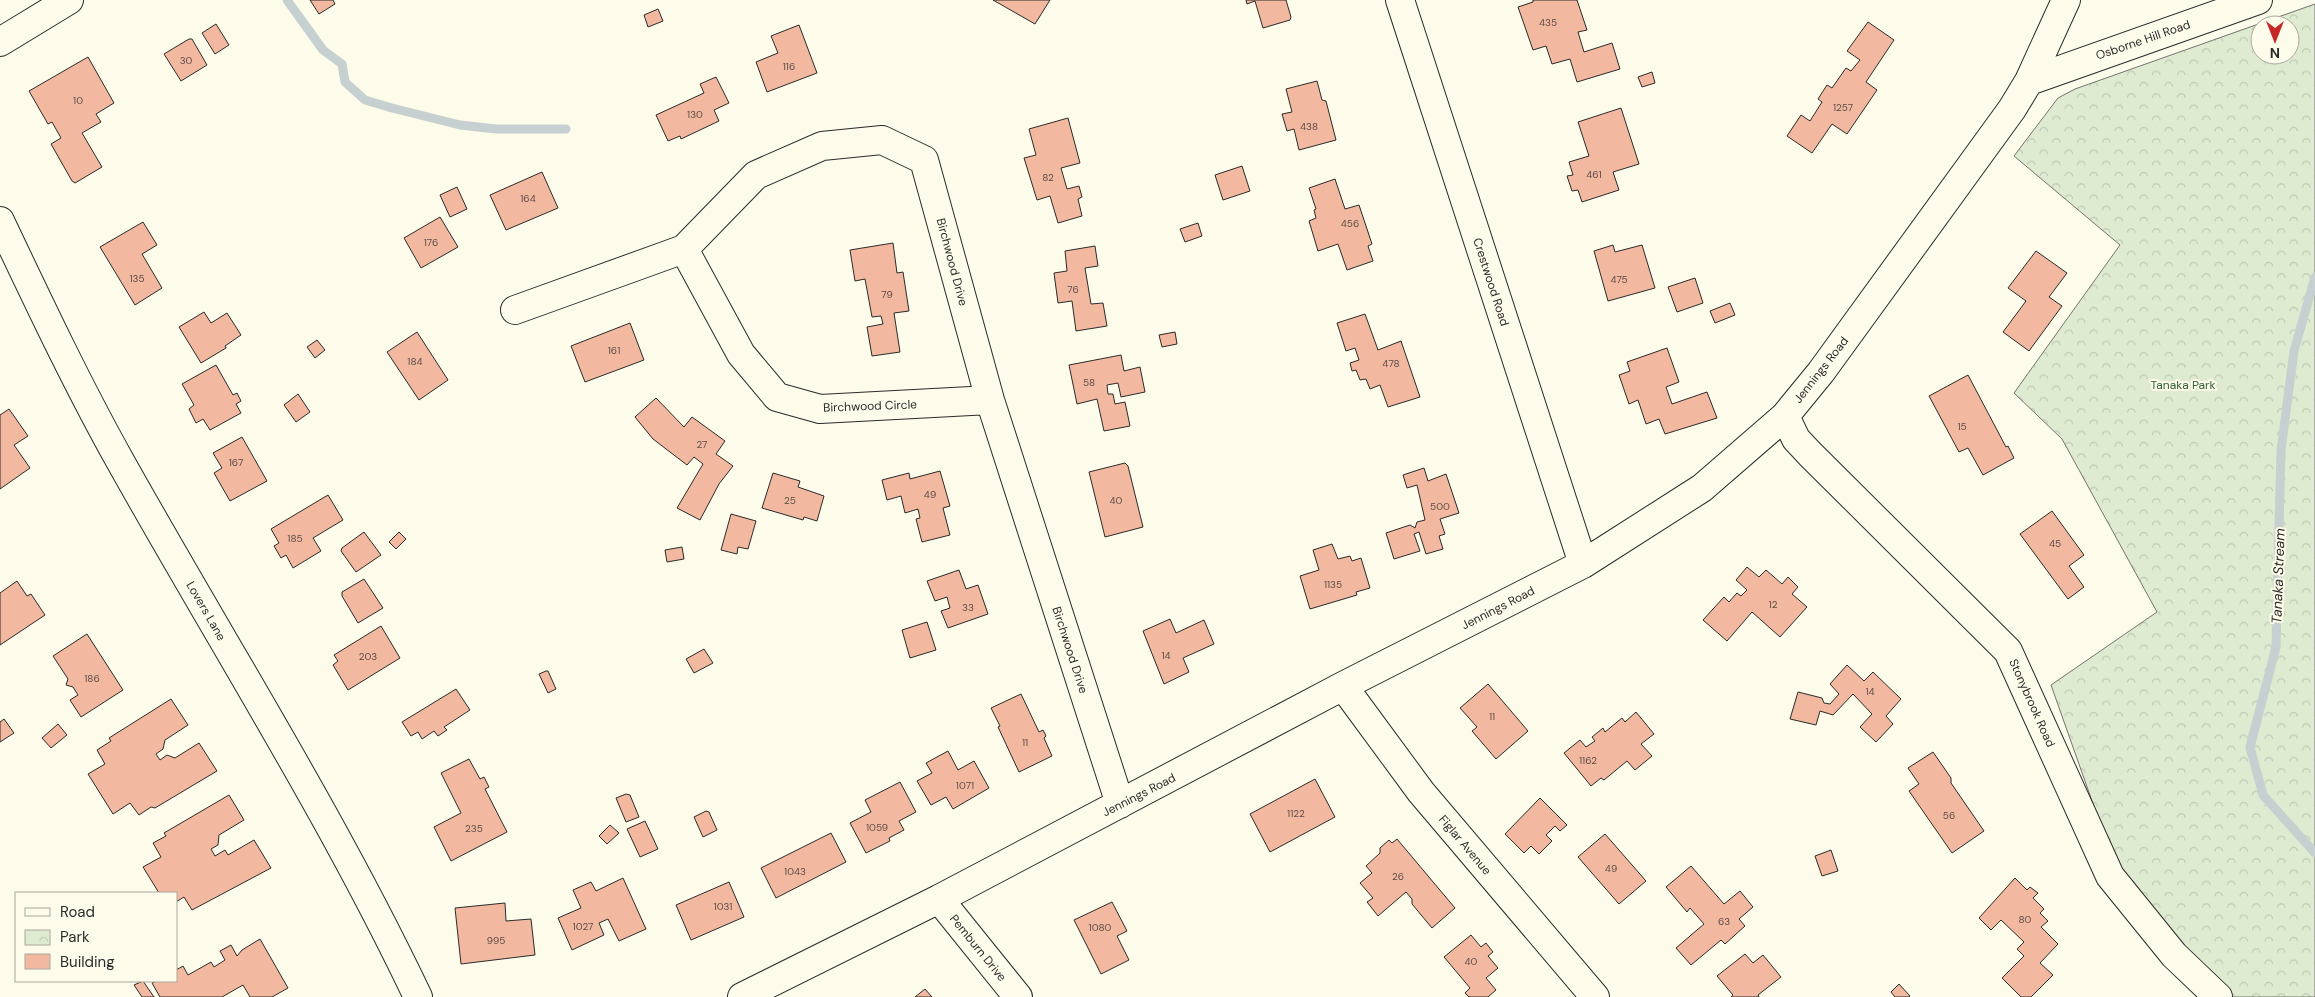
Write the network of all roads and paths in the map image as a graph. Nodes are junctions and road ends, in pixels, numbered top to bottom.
1 (69, 0) edge
2 (1400, 0) edge
3 (2066, 0) edge
4 (2258, 0) edge
5 (0, 42) edge
6 (2029, 80) junction
7 (0, 221) edge
8 (684, 249) junction
9 (515, 310) dead end
10 (990, 400) junction
11 (1785, 416) junction
12 (1583, 564) junction
13 (1343, 686) junction
14 (1120, 804) junction
15 (939, 899) junction
16 (418, 997) edge
17 (742, 997) edge
18 (1018, 997) edge
19 (1595, 997) edge
20 (2218, 997) edge

1 - 5 street
2 - 12 street, Crestwood Road
3 - 6 street, Jennings Road
4 - 6 street, Osborne Hill Road
6 - 11 street, Jennings Road
7 - 16 street, Lovers Lane
8 - 9 street, Birchwood Drive
8 - 10 street, Birchwood Circle
8 - 10 street, Birchwood Drive
10 - 14 street, Birchwood Drive
11 - 12 street, Jennings Road
11 - 20 street, Stonybrook Road
12 - 13 street, Jennings Road
13 - 14 street, Jennings Road
13 - 19 street, Figlar Avenue
14 - 15 street, Jennings Road
15 - 17 street, Jennings Road
15 - 18 street, Pemburn Drive

